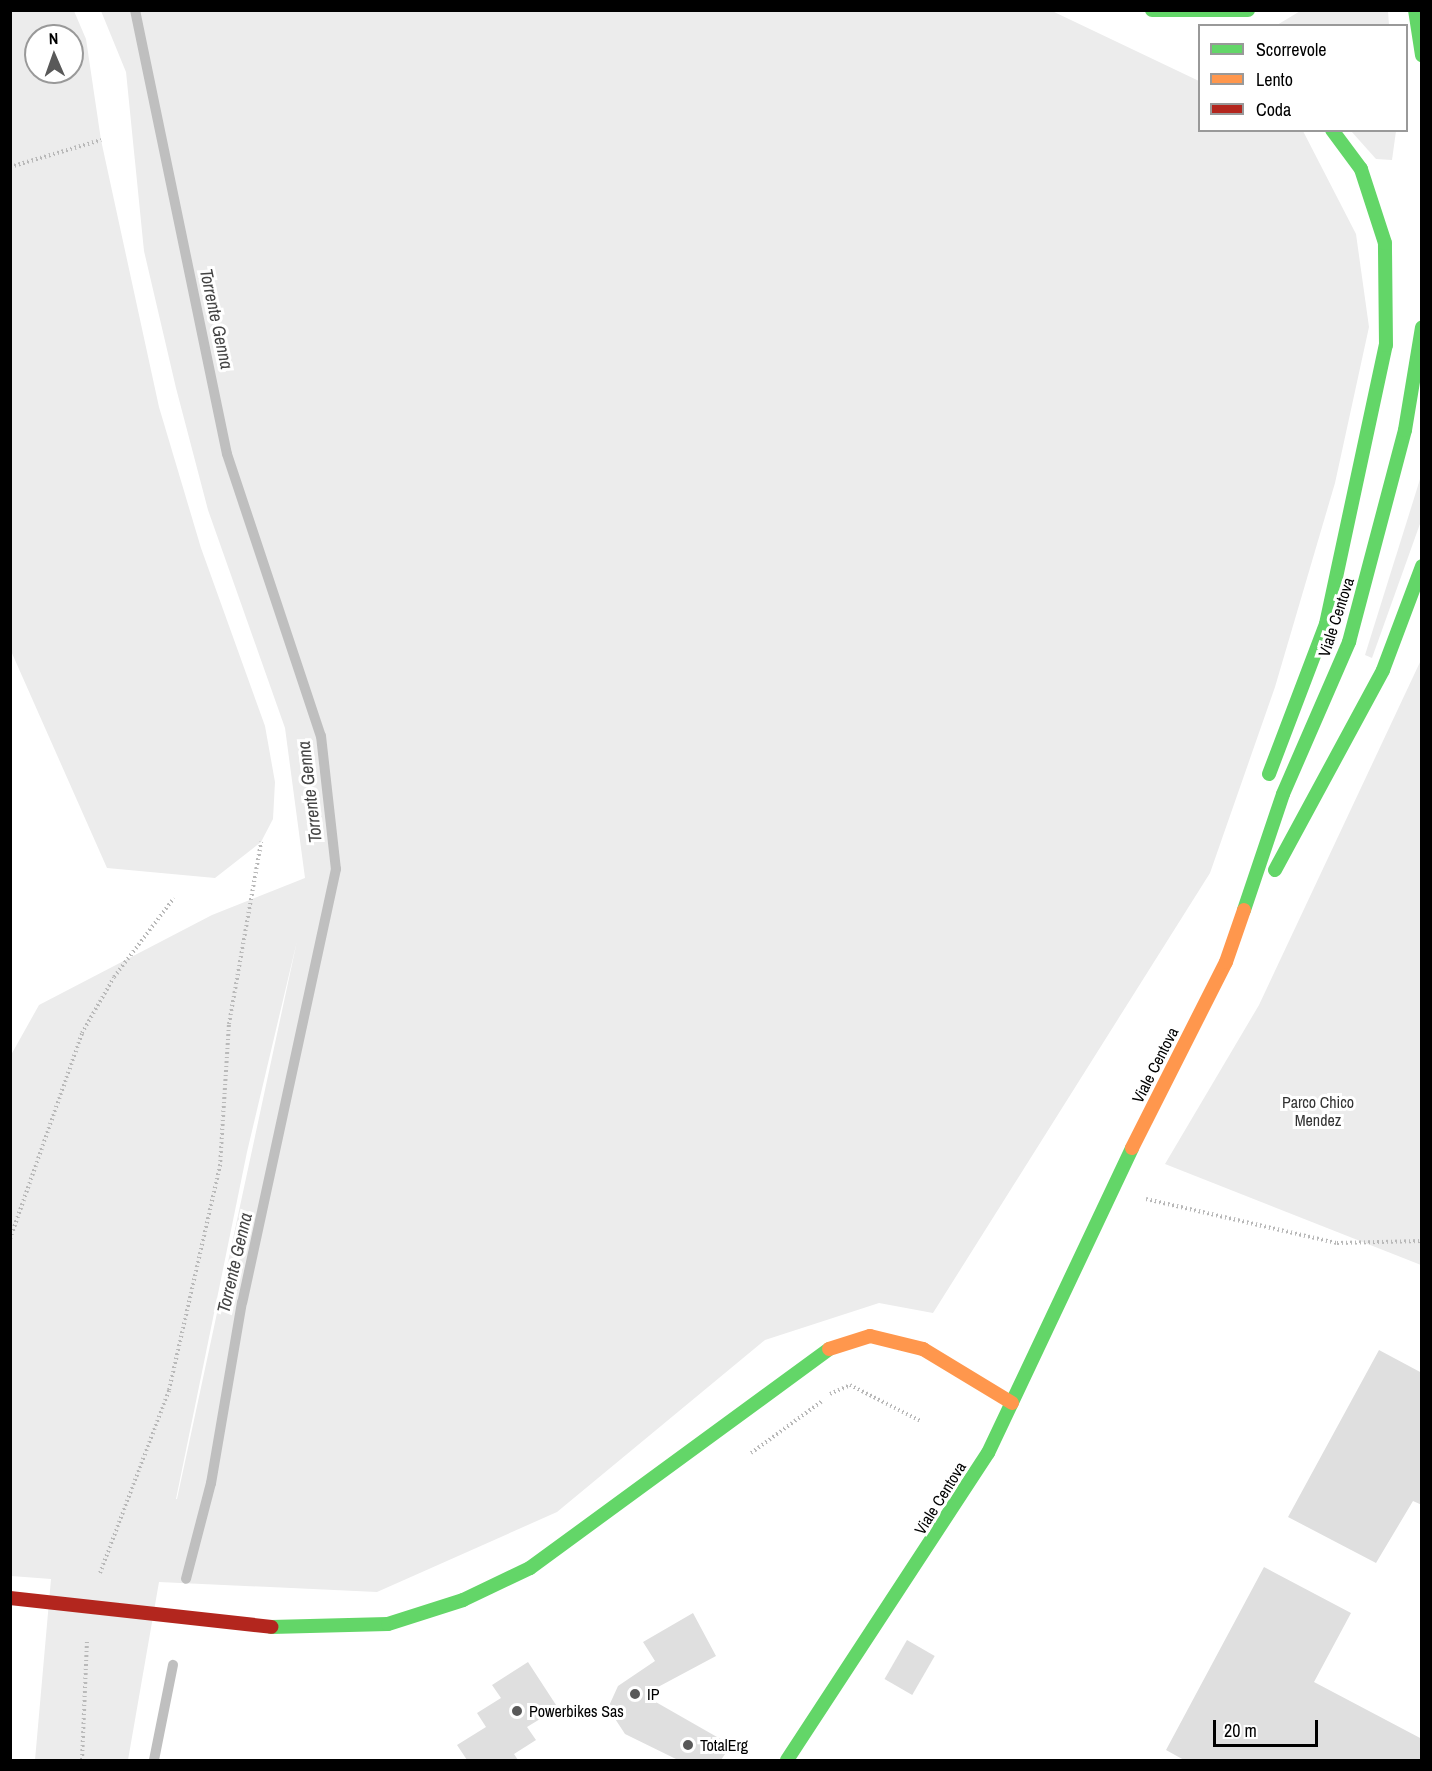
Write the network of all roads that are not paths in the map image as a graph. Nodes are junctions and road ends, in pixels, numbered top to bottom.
1 (1139, 10) edge
2 (1152, 10) edge
3 (1248, 10) edge
4 (1414, 10) edge
5 (1189, 28) dead end
6 (1422, 55) edge
7 (1333, 132) edge
8 (1422, 327) edge
9 (1422, 566) edge
10 (1264, 786) dead end
11 (1236, 884) dead end
12 (1226, 962) junction
13 (1012, 1402) junction
14 (10, 1598) edge
15 (787, 1761) edge

1 - 5 main road
2 - 3 main road
4 - 6 main road
7 - 10 main road
8 - 12 main road, Viale Centova
9 - 12 main road
11 - 12 main road
12 - 13 main road, Viale Centova
13 - 14 main road
13 - 15 main road, Viale Centova

